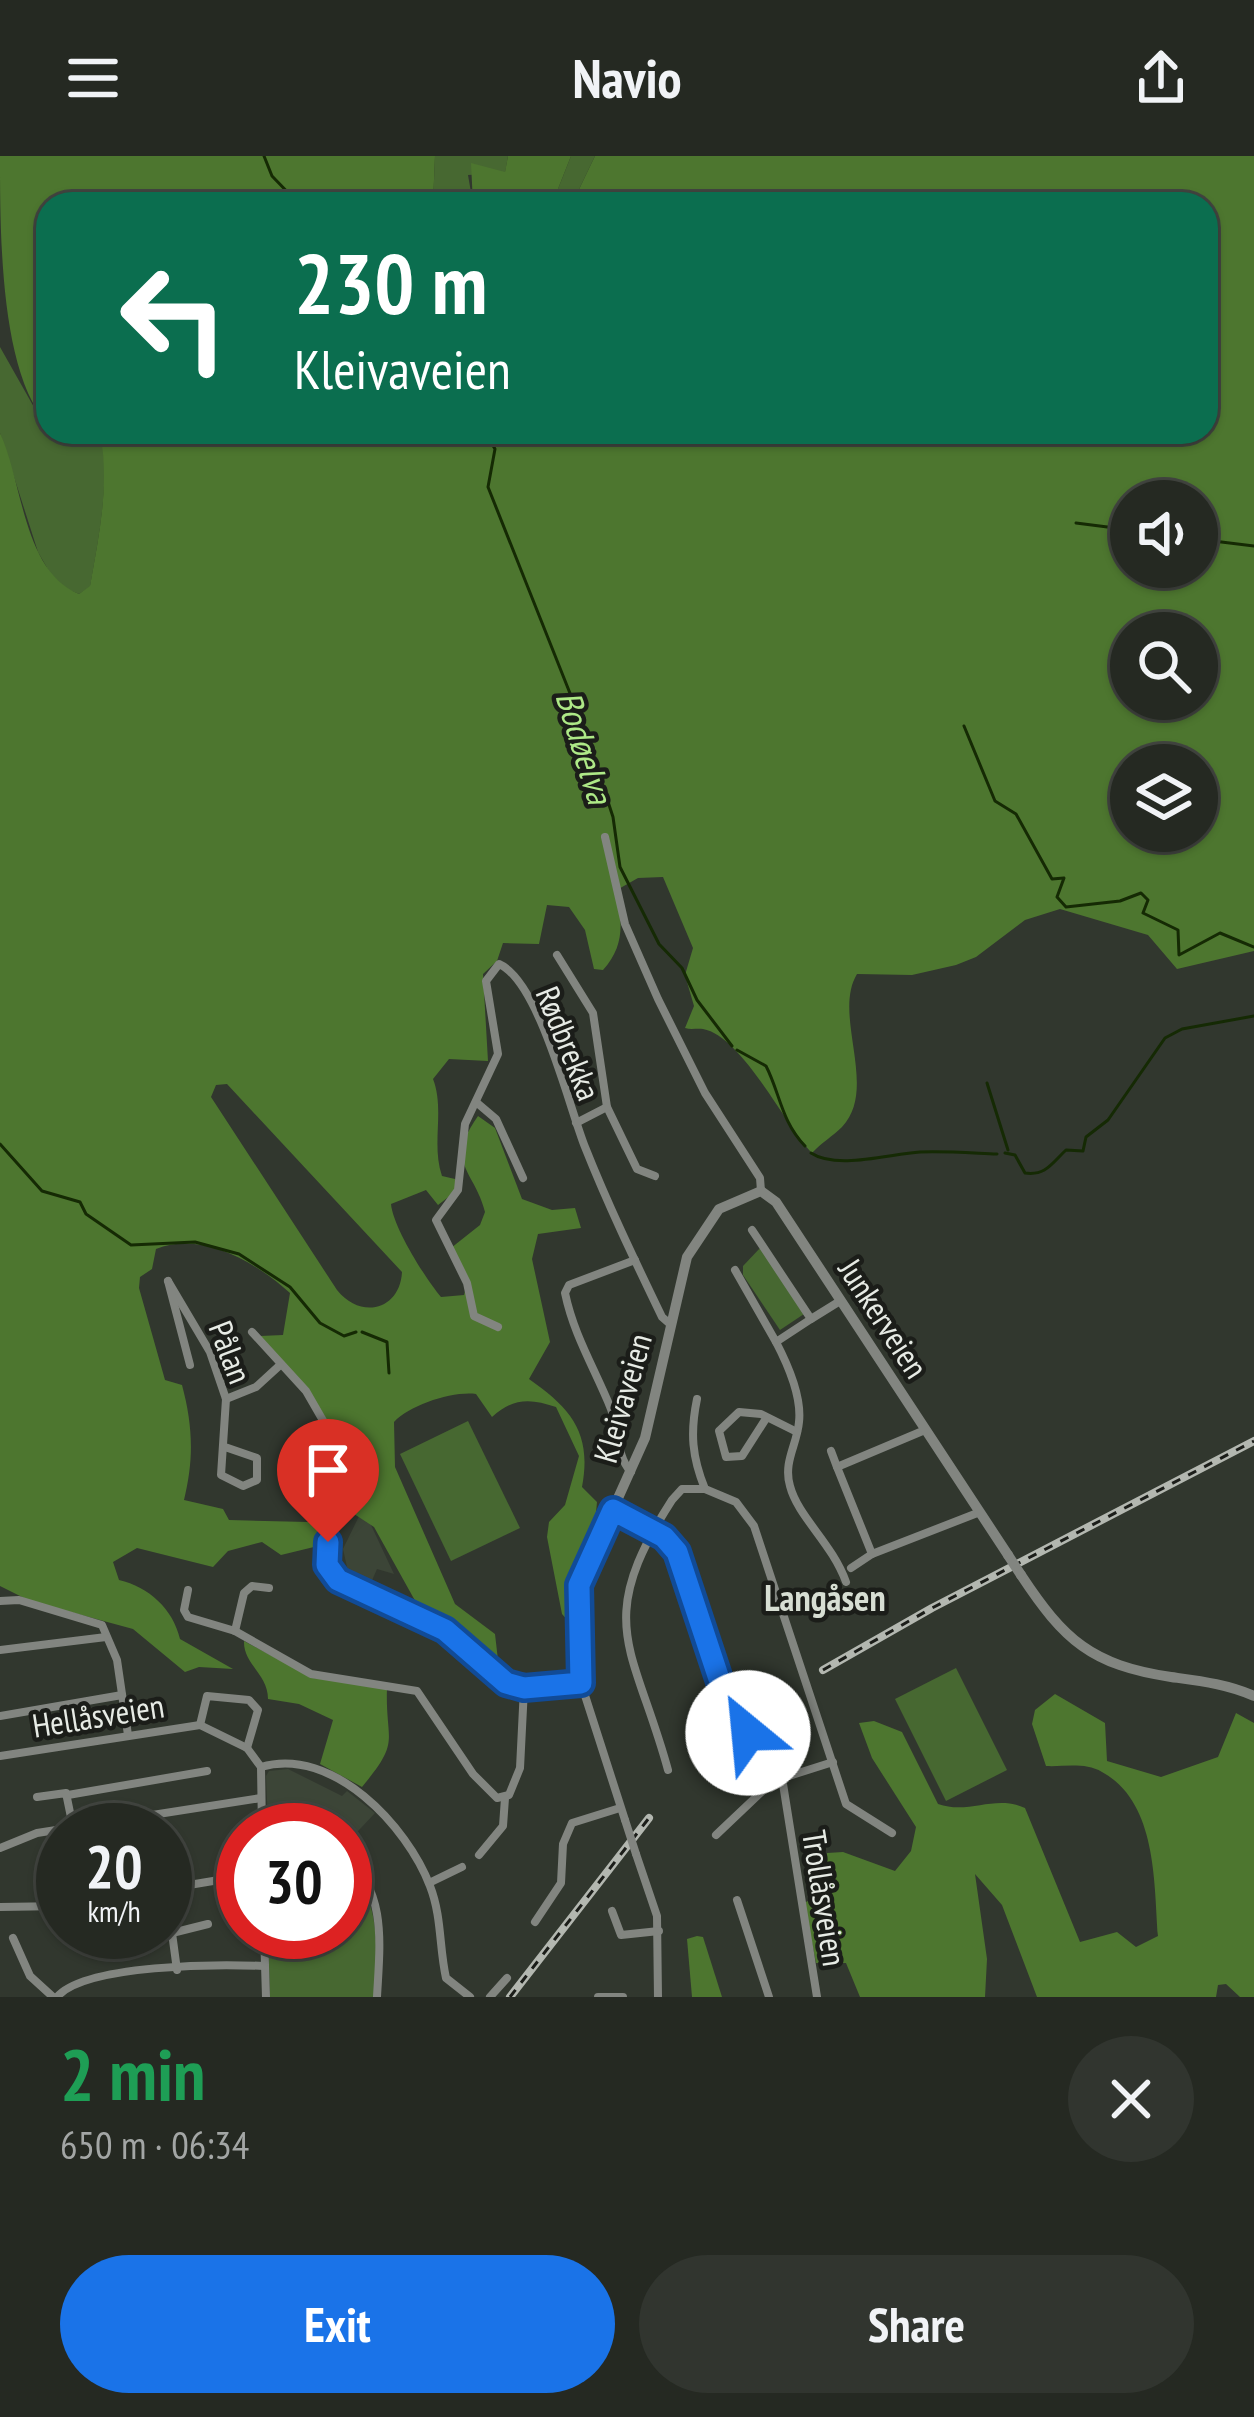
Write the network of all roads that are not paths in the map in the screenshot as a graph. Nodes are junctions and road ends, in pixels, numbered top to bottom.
1 (605, 837) dead end
2 (557, 955) dead end
3 (476, 1102) junction
4 (608, 1107) junction
5 (576, 1123) junction
6 (656, 1176) dead end
7 (523, 1178) dead end
8 (761, 1191) junction
9 (752, 1230) dead end
10 (634, 1260) junction
11 (735, 1270) dead end
12 (840, 1301) junction
13 (811, 1319) junction
14 (670, 1324) junction
15 (498, 1327) dead end
16 (252, 1332) dead end
17 (776, 1342) junction
18 (190, 1366) dead end
19 (279, 1366) junction
20 (226, 1399) junction
21 (697, 1399) dead end
22 (767, 1417) junction
23 (925, 1430) junction
24 (797, 1432) junction
25 (225, 1447) junction
26 (831, 1451) dead end
27 (837, 1467) junction
28 (632, 1472) junction
29 (705, 1489) junction
30 (613, 1510) junction
31 (980, 1512) junction
32 (654, 1532) junction
33 (872, 1554) junction
34 (851, 1568) dead end
35 (846, 1582) dead end
36 (269, 1588) dead end
37 (188, 1590) dead end
38 (0, 1601) edge
39 (235, 1631) junction
40 (106, 1637) junction
41 (0, 1650) edge
42 (581, 1683) junction
43 (524, 1688) junction
44 (122, 1695) junction
45 (1254, 1696) edge
46 (0, 1716) edge
47 (200, 1725) junction
48 (128, 1736) junction
49 (247, 1748) junction
50 (0, 1756) edge
51 (833, 1762) junction
52 (261, 1767) junction
53 (668, 1770) dead end
54 (207, 1771) dead end
55 (781, 1779) junction
56 (68, 1795) junction
57 (38, 1797) dead end
58 (261, 1798) junction
59 (505, 1798) junction
60 (70, 1803) edge
61 (261, 1803) edge
62 (620, 1808) junction
63 (192, 1809) edge
64 (892, 1833) dead end
65 (716, 1835) dead end
66 (36, 1838) edge
67 (0, 1848) edge
68 (478, 1855) dead end
69 (462, 1867) dead end
70 (429, 1883) junction
71 (372, 1892) edge
72 (737, 1900) dead end
73 (36, 1906) edge
74 (0, 1907) edge
75 (612, 1911) dead end
76 (535, 1922) dead end
77 (208, 1924) dead end
78 (192, 1927) edge
79 (659, 1930) junction
80 (14, 1938) dead end
81 (174, 1959) edge
82 (265, 1959) edge
83 (265, 1966) junction
84 (177, 1970) junction
85 (507, 1978) dead end
86 (55, 1997) edge
87 (266, 1997) edge
88 (377, 1997) edge
89 (470, 1997) edge
90 (490, 1997) edge
91 (598, 1997) edge
92 (623, 1997) edge
93 (658, 1997) edge
94 (769, 1997) edge
95 (817, 1997) edge

1 - 8 street, Junkerveien
2 - 4 street
3 - 5 street, Rødbrekka
3 - 7 street
3 - 15 street, Rødbrekka
4 - 5 street
4 - 6 street
5 - 10 street, Rødbrekka
8 - 12 street, Junkerveien
8 - 14 street, Kleivaveien
9 - 13 street
10 - 14 street, Rødbrekka
10 - 28 street
11 - 17 street
12 - 13 street
12 - 23 street, Junkerveien
13 - 17 street
14 - 28 street, Kleivaveien
16 - 19 street
17 - 24 street
18 - 20 street, Pålan
19 - 20 street
19 - 43 street
20 - 25 street, Pålan
21 - 29 street
22 - 22 street
22 - 24 street
23 - 27 street
23 - 31 street, Junkerveien
24 - 35 street
25 - 25 street
26 - 27 street
27 - 33 street
28 - 30 street, Kleivaveien
29 - 32 street
29 - 51 street
30 - 32 street, Trollåsveien
30 - 42 street, Kleivaveien
31 - 33 street
31 - 45 street, Junkerveien, bridge
32 - 53 street
32 - 55 street, Trollåsveien
33 - 34 street
36 - 39 street
37 - 39 street
38 - 40 street
39 - 59 street
40 - 41 street
40 - 44 street
42 - 43 street
42 - 62 street, Kleivaveien
43 - 59 street
44 - 46 street
44 - 48 street
47 - 48 street, Hellåsveien
47 - 49 street, Hellåsveien
47 - 49 street
48 - 50 street, Hellåsveien
49 - 52 street, Hellåsveien
51 - 55 street
51 - 64 street
52 - 58 street
52 - 70 street
54 - 56 street
55 - 65 street
55 - 95 street, Trollåsveien
56 - 57 street
56 - 60 street
58 - 61 street
58 - 63 street
59 - 68 street
62 - 76 street
62 - 79 street, Kleivaveien, bridge
66 - 67 street
69 - 70 street
70 - 89 street
71 - 88 street
72 - 94 street
73 - 74 street
75 - 79 street
77 - 78 street
79 - 93 street, Kleivaveien
80 - 86 street
81 - 84 street
82 - 83 street
83 - 84 street
83 - 87 street
84 - 86 street
85 - 90 street
91 - 92 street

